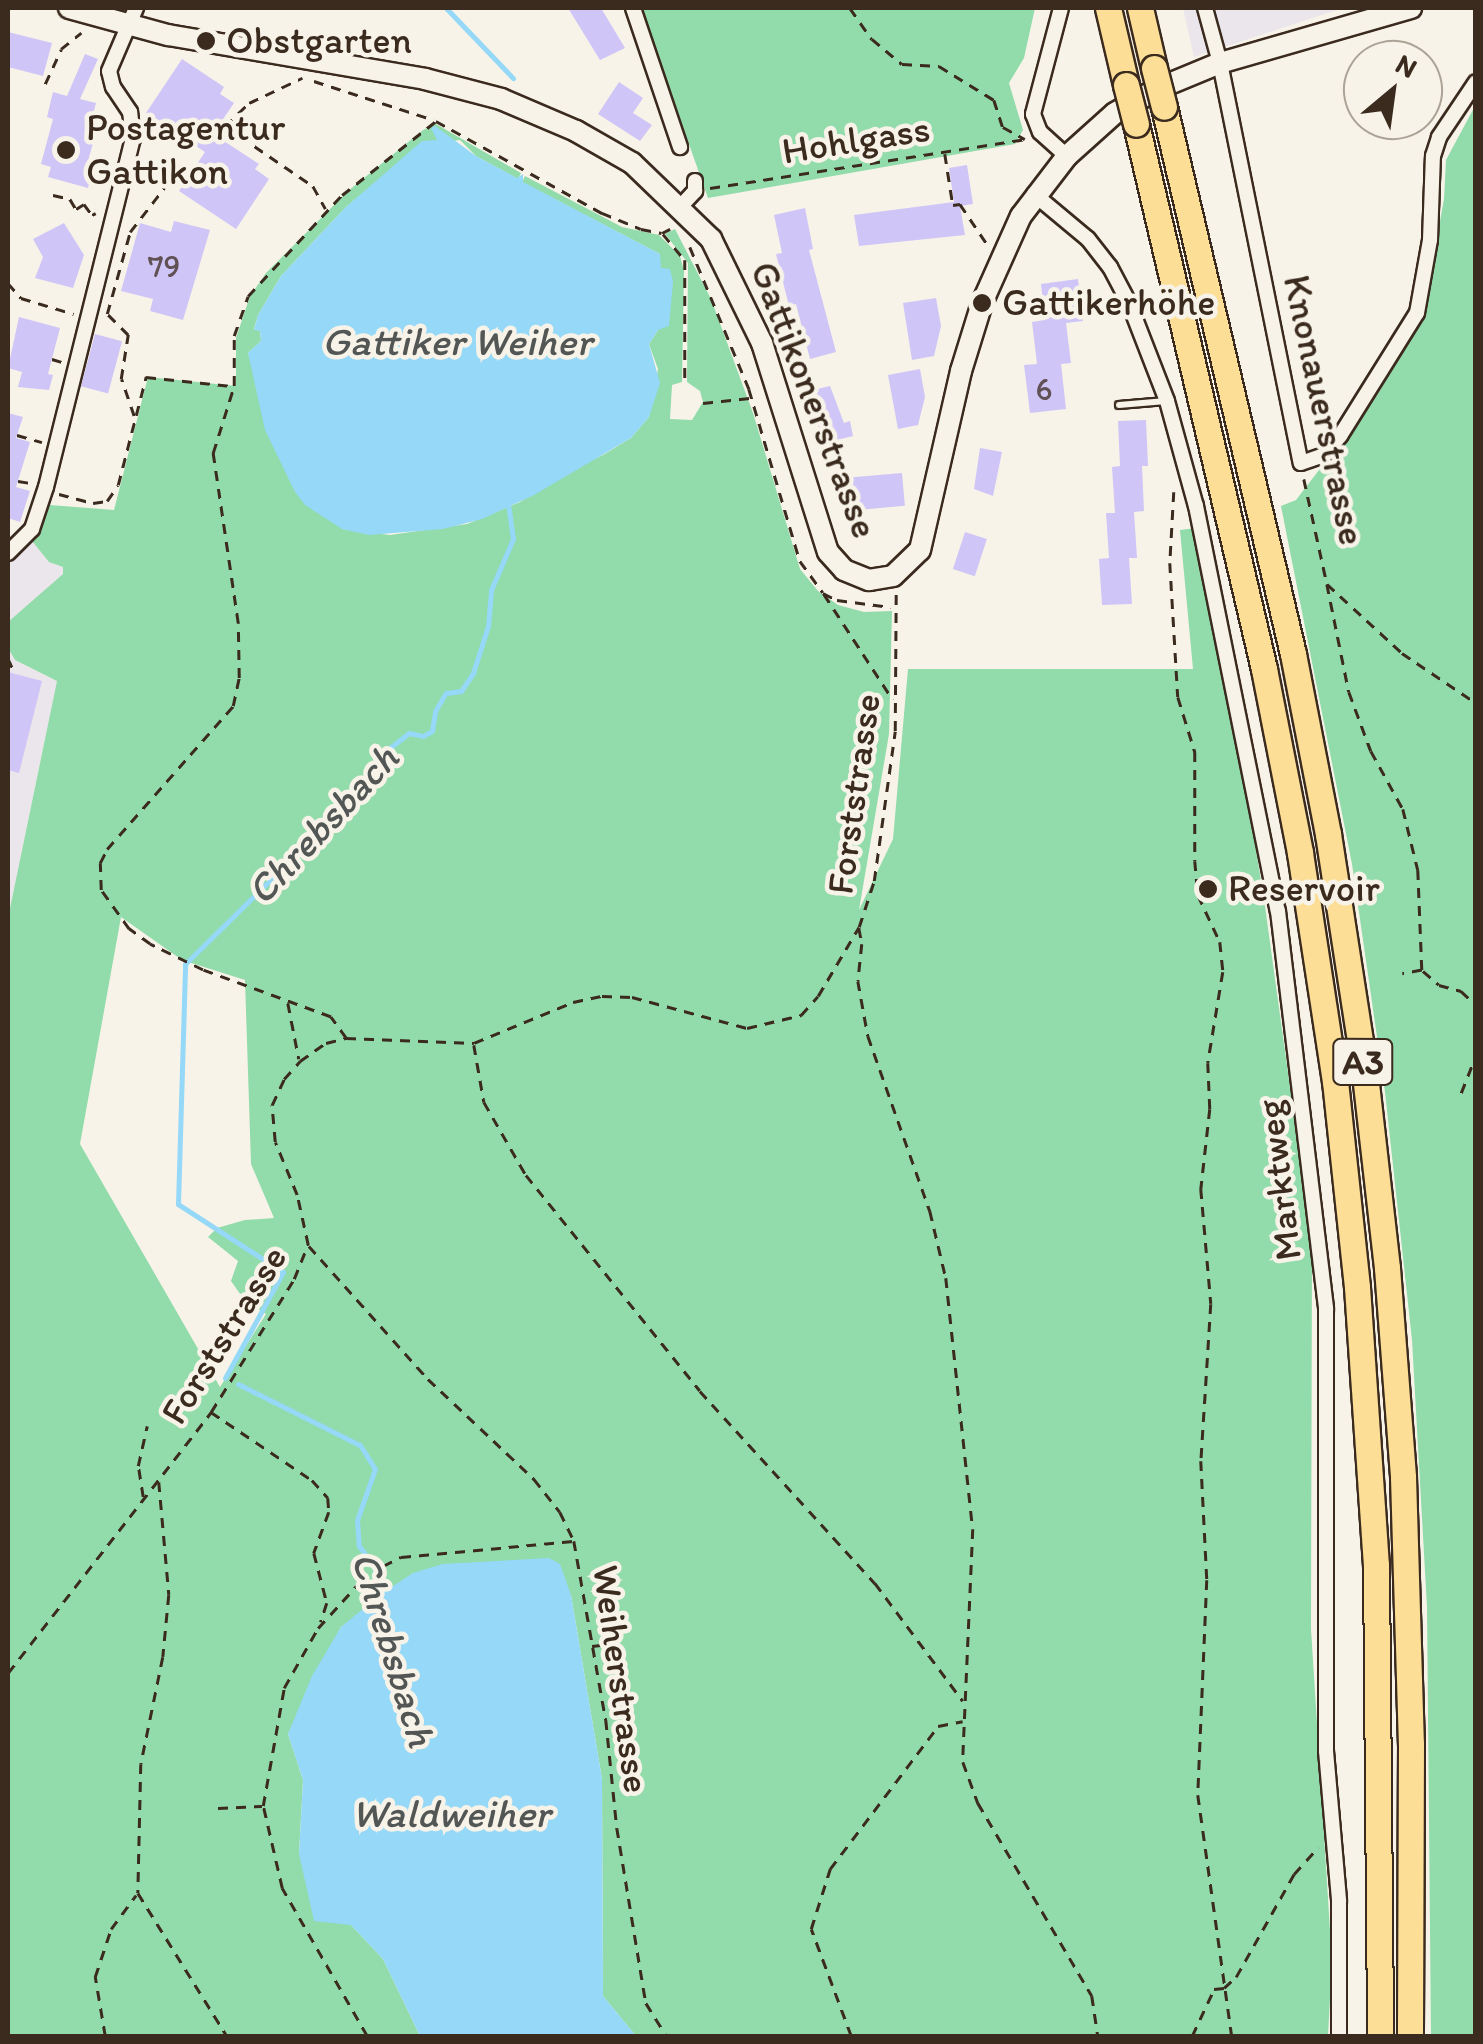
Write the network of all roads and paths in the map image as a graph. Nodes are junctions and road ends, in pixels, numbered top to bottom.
1 (69, 8) edge
2 (633, 8) edge
3 (850, 8) edge
4 (1061, 8) edge
5 (1108, 8) edge
6 (1140, 8) edge
7 (1205, 8) edge
8 (1410, 8) edge
9 (133, 17) edge
10 (82, 32) dead end
11 (322, 62) junction
12 (1220, 63) junction
13 (302, 78) junction
14 (1476, 82) edge
15 (45, 84) dead end
16 (436, 121) junction
17 (680, 147) dead end
18 (945, 152) junction
19 (1066, 156) junction
20 (702, 185) joint
21 (164, 188) dead end
22 (1034, 194) junction
23 (53, 195) dead end
24 (327, 210) junction
25 (102, 214) dead end
26 (681, 217) junction
27 (662, 233) junction
28 (688, 243) dead end
29 (988, 244) dead end
30 (8, 283) edge
31 (90, 318) junction
32 (684, 383) dead end
33 (234, 386) junction
34 (752, 398) junction
35 (1167, 401) junction
36 (702, 402) dead end
37 (1119, 406) dead end
38 (135, 417) junction
39 (17, 435) dead end
40 (58, 446) junction
41 (1301, 463) junction
42 (1175, 479) dead end
43 (45, 490) junction
44 (8, 552) edge
45 (893, 576) junction
46 (1327, 584) junction
47 (823, 592) junction
48 (891, 608) dead end
49 (8, 658) edge
50 (15, 674) dead end
51 (1476, 702) edge
52 (894, 703) junction
53 (859, 928) junction
54 (1422, 970) junction
55 (1402, 974) dead end
56 (288, 1000) junction
57 (1476, 1005) edge
58 (346, 1038) junction
59 (474, 1044) junction
60 (1476, 1055) edge
61 (300, 1060) junction
62 (1461, 1093) dead end
63 (308, 1244) junction
64 (211, 1412) junction
65 (148, 1426) dead end
66 (159, 1481) junction
67 (144, 1499) junction
68 (574, 1541) junction
69 (318, 1628) junction
70 (590, 1646) junction
71 (600, 1646) dead end
72 (8, 1673) edge
73 (964, 1702) junction
74 (963, 1721) junction
75 (263, 1806) junction
76 (218, 1808) dead end
77 (1333, 1830) junction
78 (138, 1892) junction
79 (1224, 1988) junction
80 (105, 2036) edge
81 (227, 2036) edge
82 (367, 2036) edge
83 (667, 2036) edge
84 (851, 2036) edge
85 (1098, 2036) edge
86 (1192, 2036) edge
87 (1232, 2036) edge
88 (1339, 2036) edge
89 (1380, 2036) edge
90 (1410, 2036) edge

1 - 9 main road, Gattikonerstrasse
2 - 17 street
3 - 18 path, Hohlgass
4 - 19 street
5 - 89 highway, A3, bridge
6 - 90 highway, A3, bridge
7 - 12 street, Knonauerstrasse
8 - 12 main road, Gattikonerstrasse
9 - 11 main road, Gattikonerstrasse
9 - 31 street
10 - 15 path
11 - 13 path
11 - 26 main road, Gattikonerstrasse
12 - 19 main road, Gattikonerstrasse
12 - 41 street, Knonauerstrasse
13 - 16 path
13 - 24 path
14 - 41 street
16 - 24 path
16 - 27 path
18 - 20 path, Hohlgass
18 - 29 path
19 - 22 main road, Gattikonerstrasse
20 - 26 street
21 - 38 path
22 - 35 street, Marktweg
22 - 45 main road, Gattikonerstrasse
23 - 25 path
24 - 33 path
26 - 27 path
26 - 45 main road, Gattikonerstrasse
27 - 32 path
28 - 34 path
30 - 31 path
31 - 40 street
33 - 38 path
33 - 56 path
34 - 36 path
34 - 47 path
35 - 37 lane
35 - 77 street, Marktweg
38 - 43 path
39 - 40 path
40 - 43 street
41 - 46 path, Knonauerstrasse
42 - 79 path
43 - 44 street
45 - 52 path, Forststrasse
46 - 51 path, Knonauerstrasse
46 - 54 path
47 - 48 path
47 - 52 path
49 - 50 path
52 - 53 path, Forststrasse
53 - 59 path, Forststrasse
53 - 73 path
54 - 55 path
54 - 57 path
56 - 58 path
56 - 61 path
58 - 59 path, Forststrasse
58 - 61 path, Forststrasse
59 - 73 path
60 - 62 path
61 - 63 path, Forststrasse
63 - 64 path, Forststrasse
63 - 68 path, Weiherstrasse
64 - 66 path, Forststrasse
64 - 69 path
65 - 67 path
66 - 67 path, Forststrasse
66 - 78 path
67 - 72 path, Forststrasse
68 - 69 path
68 - 70 path, Weiherstrasse
69 - 75 path
70 - 71 path
70 - 83 path, Weiherstrasse
73 - 74 path
74 - 84 path
74 - 85 path
75 - 76 path
75 - 82 path
77 - 79 path
77 - 88 street, Marktweg
78 - 80 path
78 - 81 path
79 - 86 path
79 - 87 path

